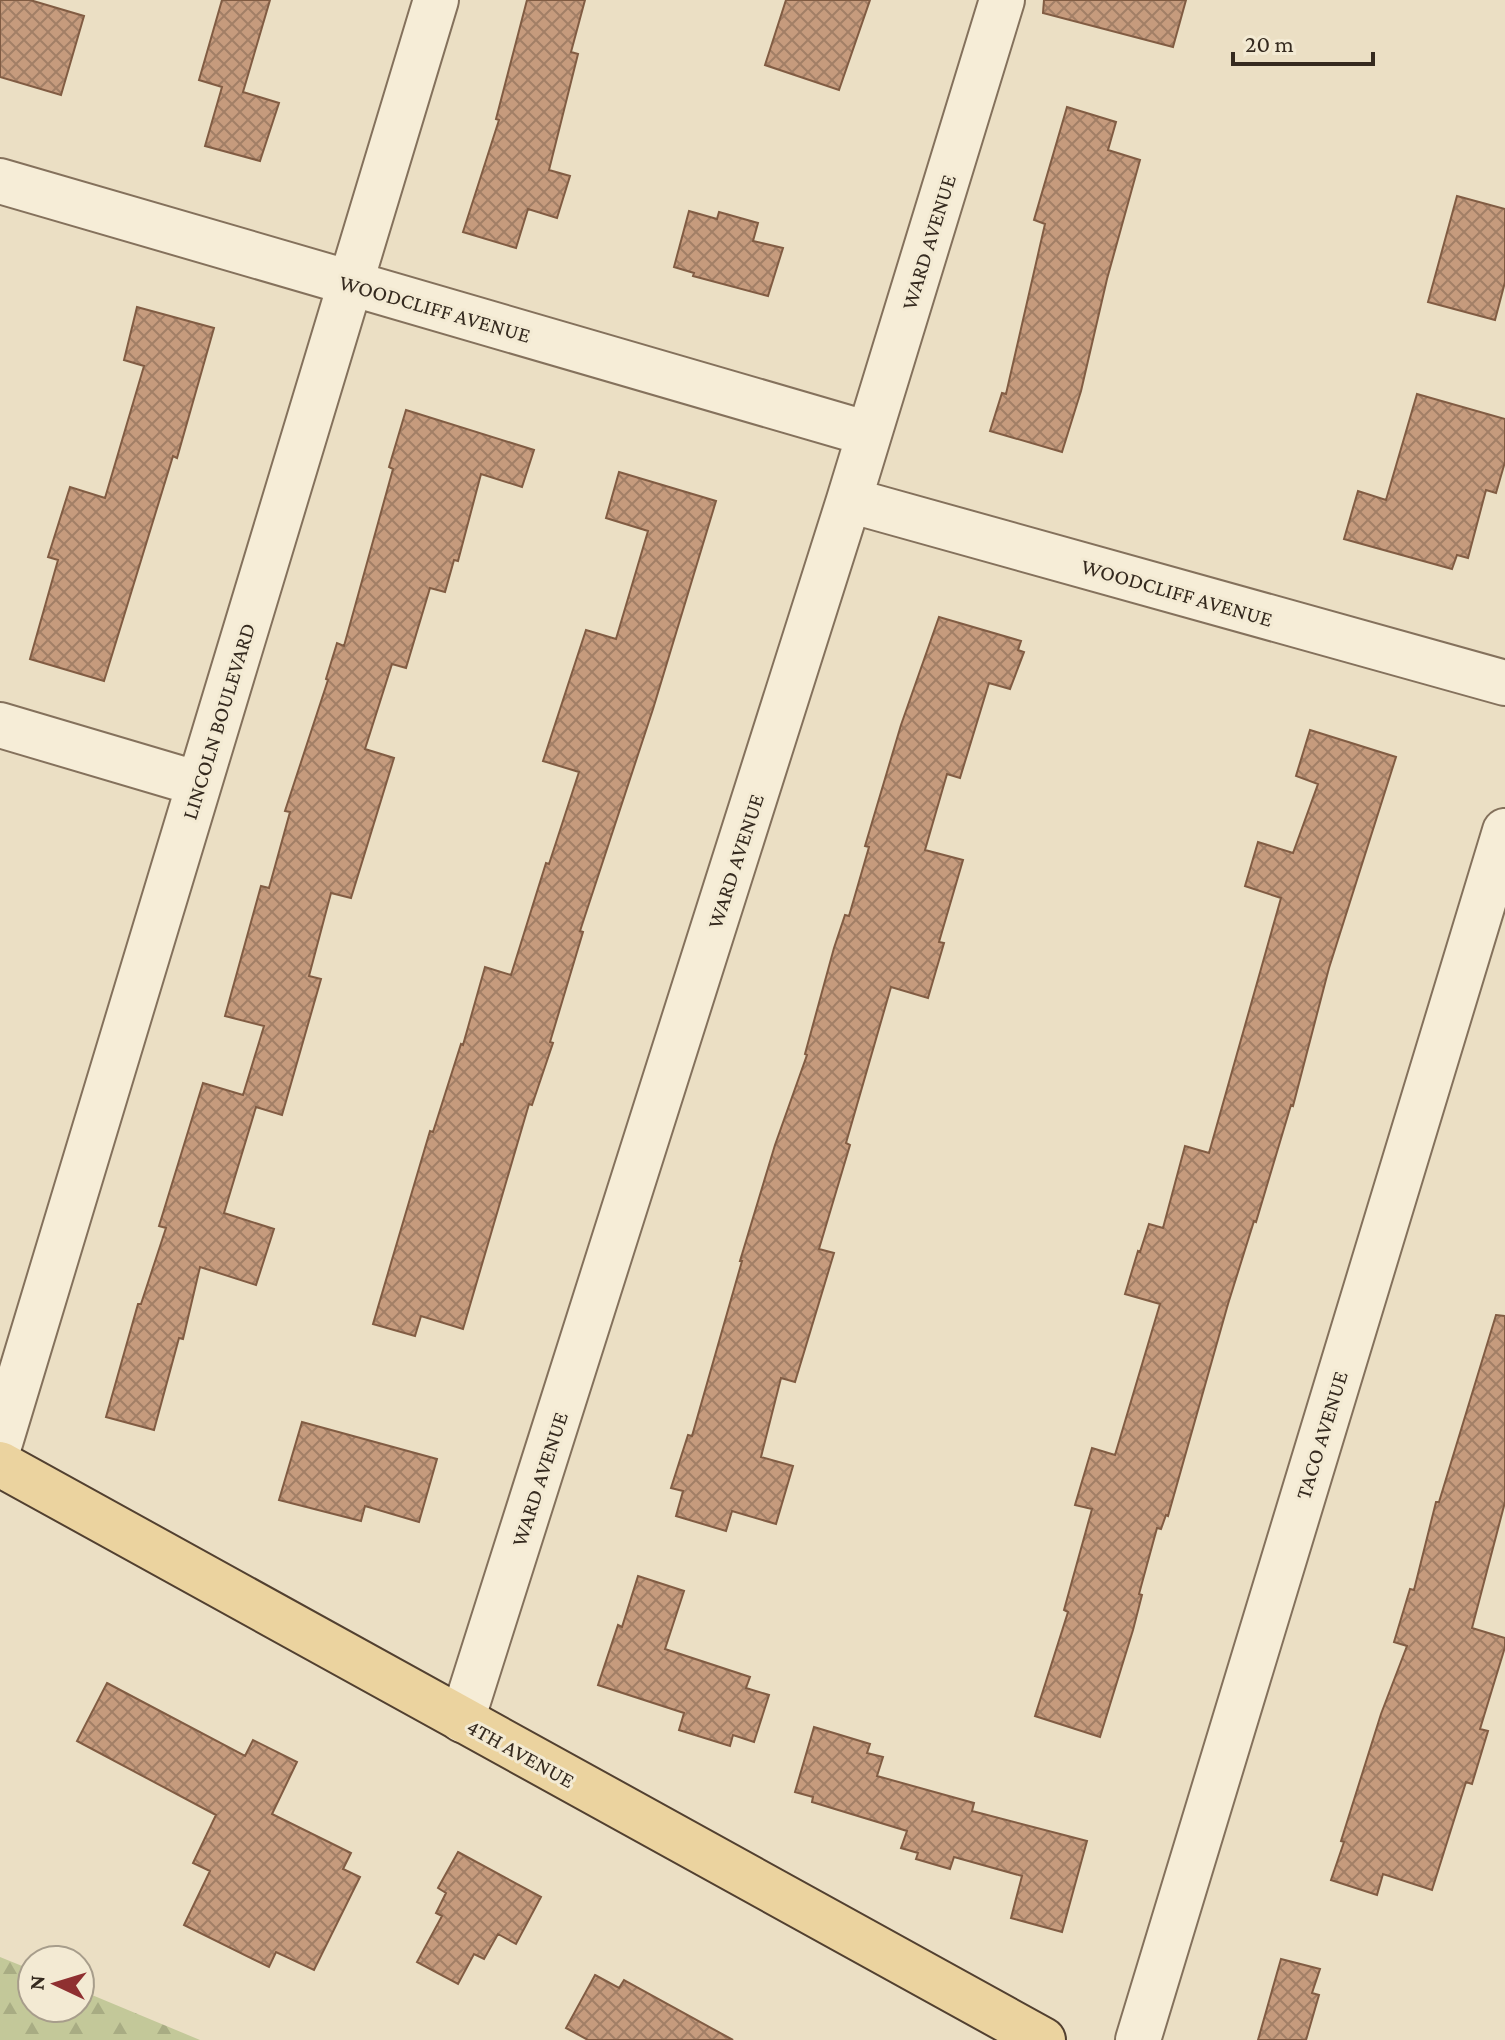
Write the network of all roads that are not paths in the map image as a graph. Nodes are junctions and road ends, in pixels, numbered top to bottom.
1 (436, 0) edge
2 (1002, 0) edge
3 (0, 181) edge
4 (351, 283) junction
5 (869, 434) junction
6 (849, 500) junction
7 (1505, 683) edge
8 (0, 725) edge
9 (199, 784) junction
10 (1505, 831) edge
11 (0, 1443) edge
12 (0, 1464) edge
13 (462, 1720) junction
14 (1043, 2040) edge
15 (1138, 2040) edge

1 - 4 street, LINCOLN BOULEVARD
2 - 5 street, WARD AVENUE
3 - 4 street, WOODCLIFF AVENUE
4 - 5 street, WOODCLIFF AVENUE
4 - 9 street, LINCOLN BOULEVARD
5 - 6 street, WARD AVENUE
6 - 7 street, WOODCLIFF AVENUE
6 - 13 street, WARD AVENUE
8 - 9 street
9 - 11 street, LINCOLN BOULEVARD
10 - 15 street, TACO AVENUE
12 - 13 main road, 4TH AVENUE
13 - 14 main road, 4TH AVENUE

